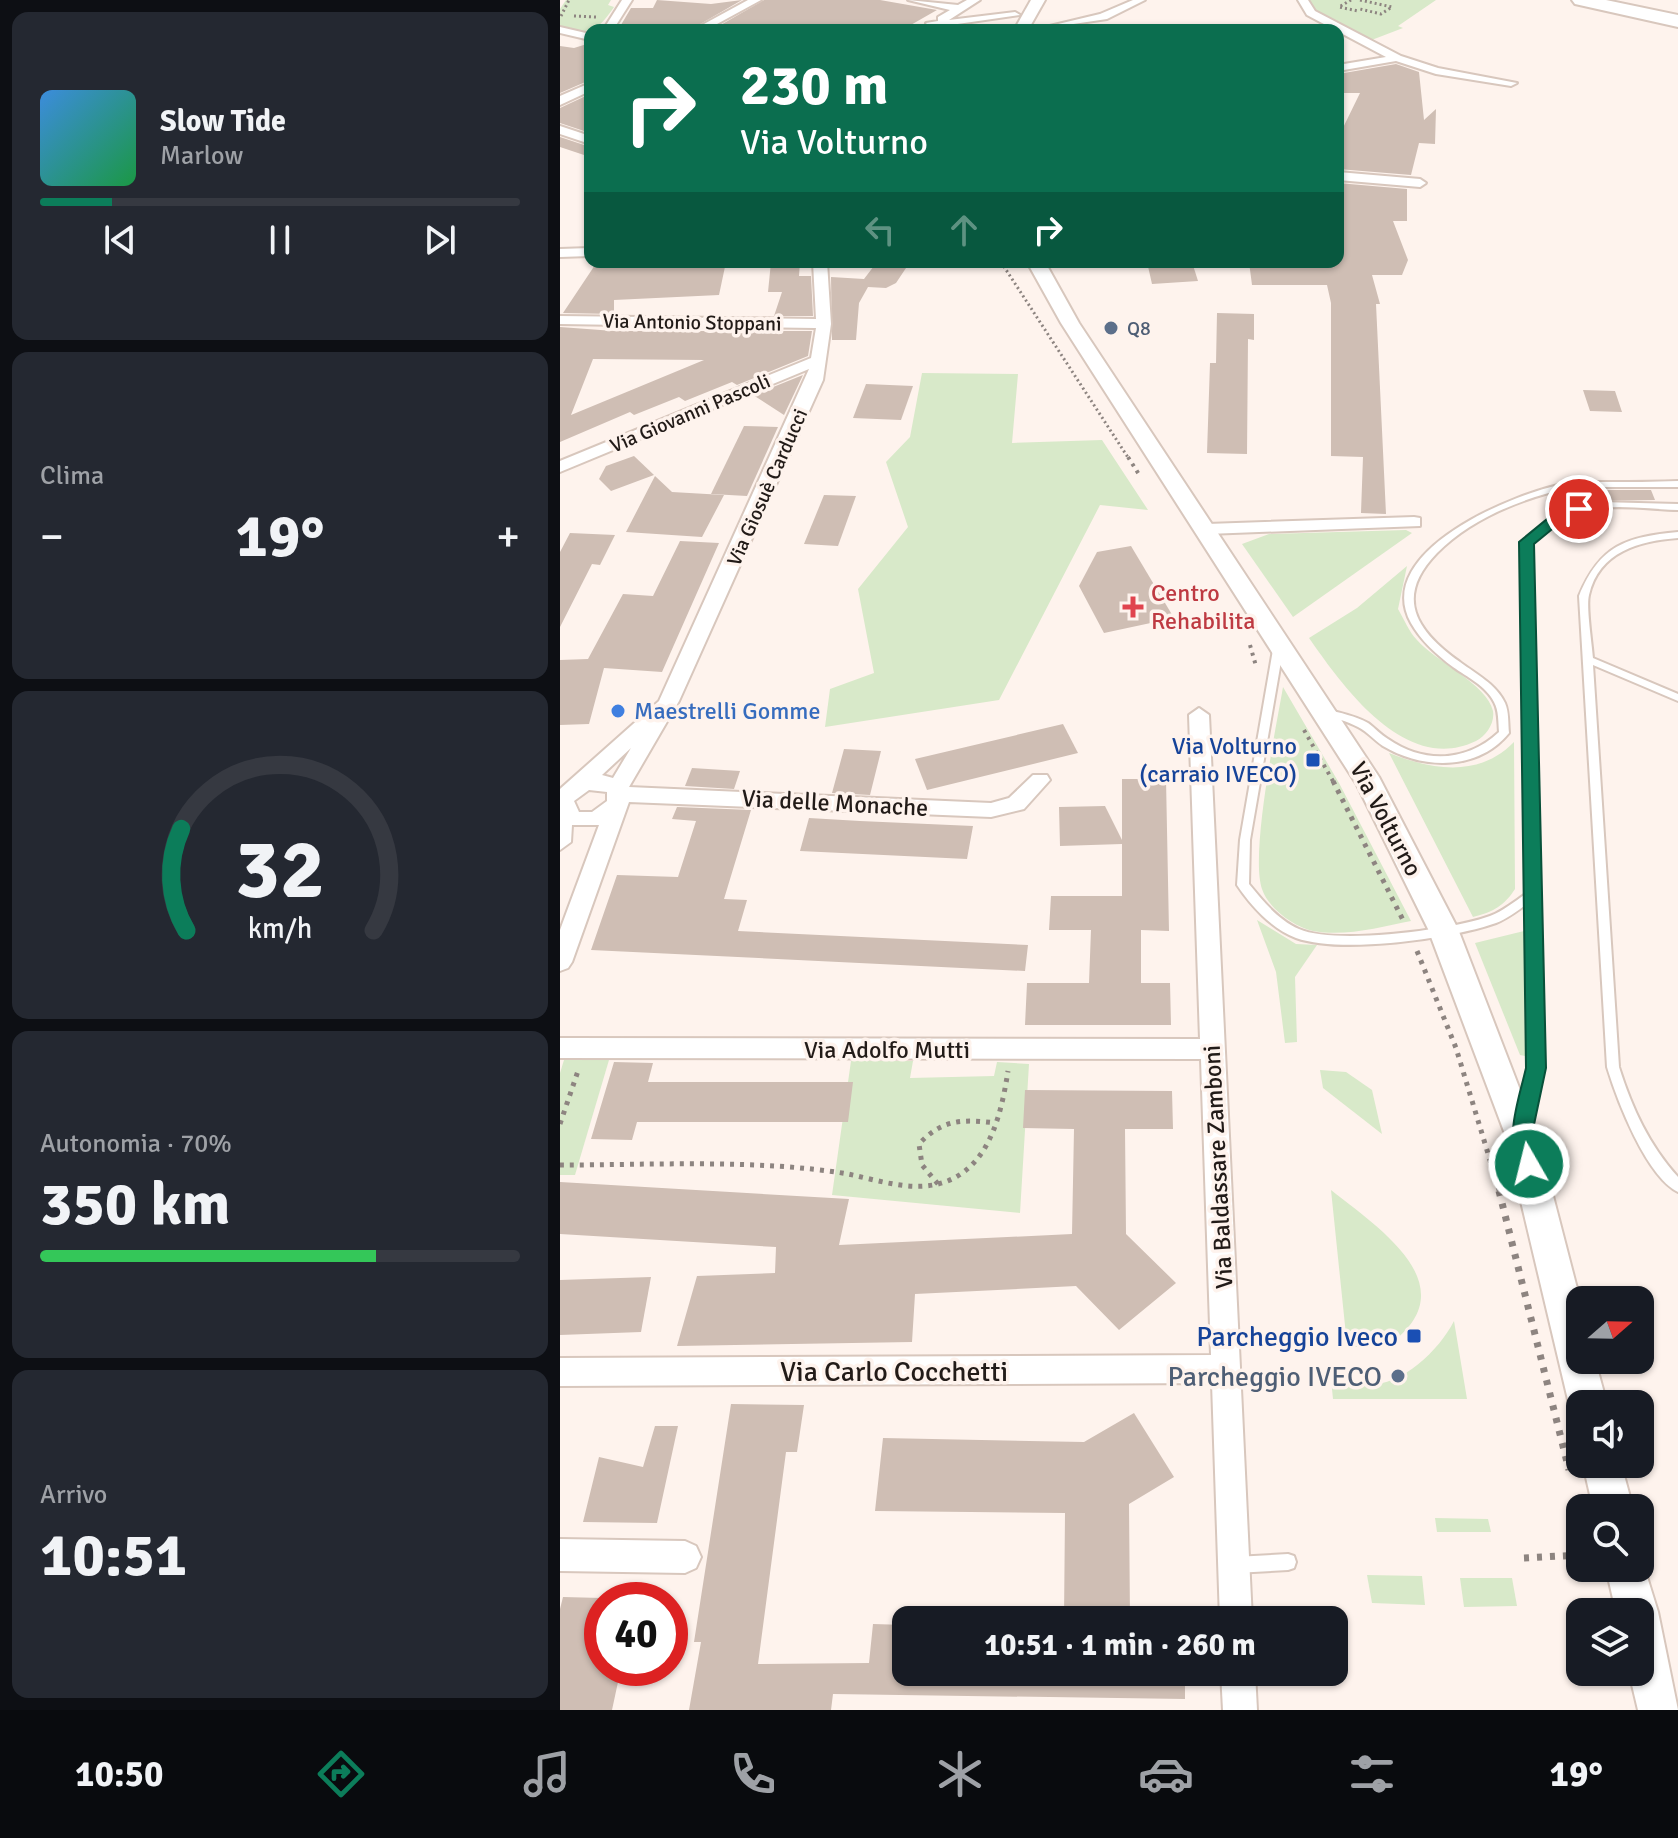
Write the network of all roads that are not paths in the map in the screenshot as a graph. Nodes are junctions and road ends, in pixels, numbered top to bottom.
1 (627, 0) edge
2 (756, 0) edge
3 (913, 0) edge
4 (975, 0) edge
5 (1025, 0) edge
6 (1038, 0) edge
7 (1140, 0) edge
8 (1303, 0) edge
9 (1581, 0) edge
10 (1621, 0) edge
11 (962, 9) junction
12 (1678, 9) edge
13 (1015, 15) junction
14 (1678, 21) edge
15 (948, 23) junction
16 (612, 24) edge
17 (710, 24) edge
18 (934, 24) edge
19 (944, 24) edge
20 (956, 24) edge
21 (1011, 24) edge
22 (1023, 24) edge
23 (1057, 24) edge
24 (1332, 24) edge
25 (560, 30) edge
26 (1344, 30) edge
27 (584, 36) edge
28 (1397, 58) junction
29 (1344, 67) edge
30 (1511, 83) dead end
31 (584, 89) edge
32 (560, 101) edge
33 (560, 130) edge
34 (584, 138) edge
35 (1344, 177) edge
36 (1420, 183) dead end
37 (584, 252) edge
38 (560, 253) edge
39 (820, 268) edge
40 (1025, 268) edge
41 (1040, 268) edge
42 (560, 320) edge
43 (824, 324) junction
44 (821, 359) junction
45 (1138, 428) junction
46 (560, 467) edge
47 (1678, 484) edge
48 (1571, 485) junction
49 (1678, 507) edge
50 (1579, 509) junction
51 (1414, 522) dead end
52 (1207, 529) junction
53 (1678, 535) edge
54 (1279, 640) junction
55 (1590, 660) junction
56 (1678, 698) edge
57 (669, 701) junction
58 (1326, 712) junction
59 (1199, 715) dead end
60 (1040, 780) dead end
61 (618, 796) junction
62 (566, 798) edge
63 (560, 842) edge
64 (1531, 896) junction
65 (1443, 929) junction
66 (560, 962) edge
67 (1213, 1049) junction
68 (571, 1054) edge
69 (1521, 1134) junction
70 (1678, 1186) edge
71 (1227, 1369) junction
72 (560, 1372) edge
73 (1585, 1390) edge
74 (1589, 1478) edge
75 (1602, 1494) edge
76 (560, 1555) edge
77 (685, 1557) dead end
78 (1288, 1562) dead end
79 (1235, 1565) junction
80 (1236, 1606) edge
81 (1239, 1686) edge
82 (1654, 1686) edge
83 (1240, 1710) edge
84 (1659, 1710) edge

1 - 16 street
2 - 17 street
3 - 11 street
4 - 11 street
5 - 13 street
6 - 22 street
7 - 23 street
8 - 24 street
9 - 14 highway
10 - 12 highway
11 - 18 street
13 - 15 street
13 - 21 street
15 - 19 street
15 - 20 street
25 - 27 street
26 - 28 street
28 - 29 street
28 - 30 street
31 - 32 street
33 - 34 street
35 - 36 street
37 - 38 street
39 - 43 street, Via Giosuè Carducci
40 - 45 street, Via Volturno
41 - 45 street, Via Volturno
42 - 43 street, Via Antonio Stoppani
43 - 44 street, Via Giosuè Carducci
44 - 46 street, Via Giovanni Pascoli
44 - 57 street, Via Giosuè Carducci
45 - 52 street, Via Volturno
47 - 48 lane, Via Volturno
48 - 50 lane
48 - 58 lane, Via Volturno
49 - 50 lane
50 - 64 lane, Via Volturno
51 - 52 street
52 - 54 street, Via Volturno
53 - 55 lane
54 - 58 street, Via Volturno
54 - 65 lane
55 - 56 lane
55 - 70 lane
57 - 61 street, Via Giosuè Carducci
57 - 62 street, Via Giosuè Carducci
58 - 65 street, Via Volturno
59 - 67 street, Via Baldassare Zamboni
60 - 61 street, Via delle Monache
61 - 62 street
61 - 62 street
61 - 66 street, Via Giosuè Carducci
62 - 63 street
64 - 65 lane
64 - 69 lane, Via Volturno
65 - 69 street, Via Volturno
67 - 68 street, Via Adolfo Mutti
67 - 71 street, Via Baldassare Zamboni
69 - 73 street, Via Volturno
71 - 72 street, Via Carlo Cocchetti
71 - 79 street, Via Baldassare Zamboni
74 - 75 street
76 - 77 street
78 - 79 lane
79 - 80 street, Via Baldassare Zamboni
81 - 83 street
82 - 84 street

